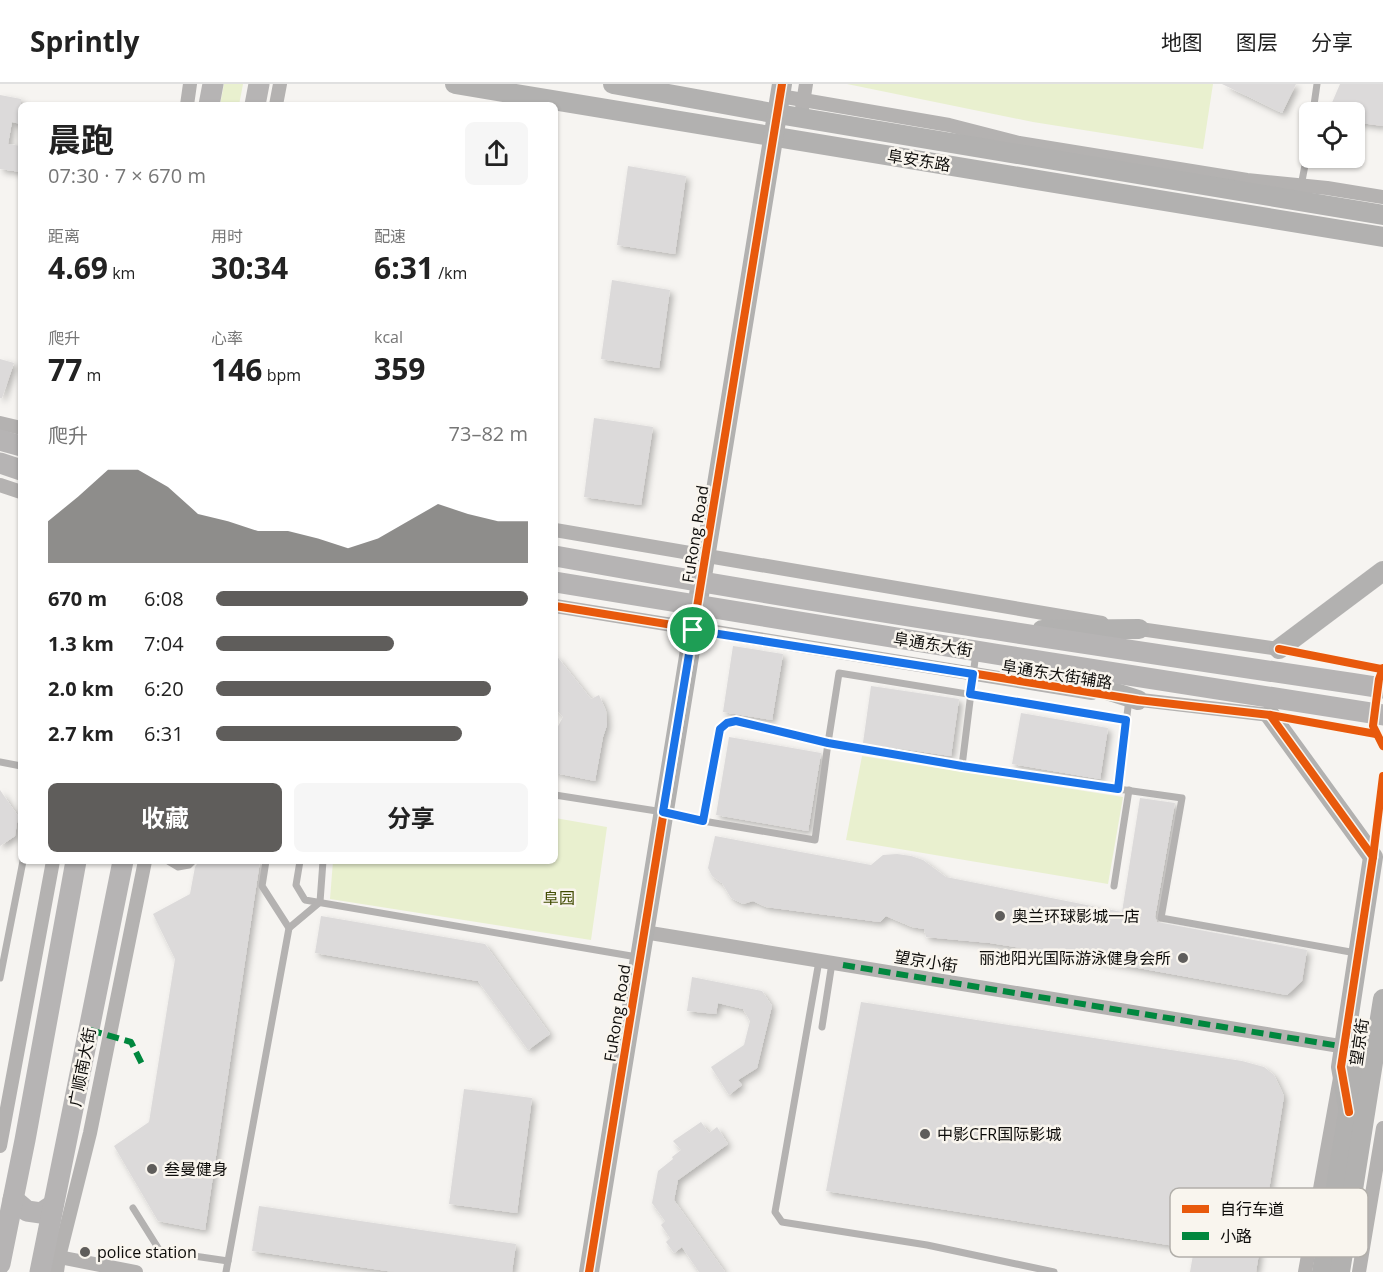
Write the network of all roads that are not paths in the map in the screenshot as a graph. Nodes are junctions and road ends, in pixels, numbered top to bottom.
1 (191, 84) edge
2 (259, 84) edge
3 (280, 84) edge
4 (455, 84) edge
5 (613, 84) edge
6 (806, 84) edge
7 (1317, 84) edge
8 (211, 92) edge
9 (493, 98) edge
10 (780, 98) edge
11 (188, 102) edge
12 (256, 102) edge
13 (277, 102) edge
14 (523, 102) edge
15 (1314, 102) edge
16 (558, 107) edge
17 (802, 109) junction
18 (773, 135) junction
19 (1305, 168) edge
20 (1300, 193) junction
21 (1383, 197) edge
22 (1383, 214) edge
23 (1383, 237) edge
24 (0, 423) edge
25 (18, 428) edge
26 (0, 440) edge
27 (18, 445) edge
28 (0, 463) edge
29 (18, 469) edge
30 (0, 485) edge
31 (18, 491) edge
32 (558, 530) edge
33 (705, 555) junction
34 (558, 557) edge
35 (1383, 571) edge
36 (558, 583) edge
37 (701, 583) junction
38 (697, 606) junction
39 (558, 607) edge
40 (1139, 629) junction
41 (693, 630) junction
42 (995, 631) junction
43 (1279, 649) joint
44 (985, 653) junction
45 (973, 674) junction
46 (1383, 688) edge
47 (970, 694) junction
48 (1134, 700) junction
49 (1383, 715) edge
50 (1270, 716) joint
51 (1126, 720) junction
52 (828, 743) junction
53 (0, 762) edge
54 (18, 765) edge
55 (962, 766) junction
56 (1118, 789) junction
57 (1129, 790) junction
58 (558, 795) edge
59 (663, 812) junction
60 (703, 821) junction
61 (22, 864) edge
62 (52, 864) edge
63 (75, 864) edge
64 (122, 864) edge
65 (144, 864) edge
66 (173, 864) edge
67 (190, 864) edge
68 (266, 864) edge
69 (300, 864) edge
70 (323, 864) edge
71 (1383, 883) edge
72 (1114, 886) dead end
73 (320, 902) junction
74 (289, 928) junction
75 (644, 932) junction
76 (1359, 954) junction
77 (640, 958) junction
78 (831, 963) junction
79 (0, 978) edge
80 (1383, 999) edge
81 (822, 1027) dead end
82 (1346, 1047) junction
83 (1341, 1067) junction
84 (1383, 1068) edge
85 (1370, 1084) junction
86 (1349, 1112) junction
87 (1383, 1128) edge
88 (1, 1140) edge
89 (25, 1140) junction
90 (1320, 1188) edge
91 (1336, 1188) edge
92 (1353, 1188) edge
93 (14, 1199) junction
94 (53, 1205) junction
95 (132, 1208) dead end
96 (1368, 1218) edge
97 (59, 1257) junction
98 (1308, 1257) edge
99 (1325, 1257) edge
100 (1342, 1257) edge
101 (1362, 1257) edge
102 (228, 1262) junction
103 (0, 1264) edge
104 (40, 1272) edge
105 (57, 1272) edge
106 (136, 1272) edge
107 (226, 1272) edge
108 (589, 1272) edge
109 (1054, 1272) edge
110 (1305, 1272) edge
111 (1322, 1272) edge
112 (1340, 1272) edge
113 (1359, 1272) edge

1 - 8 street
1 - 11 street
2 - 12 main road
3 - 13 street
4 - 9 street, 阜安东路
5 - 10 street, 阜安东路
6 - 17 street
7 - 15 lane
9 - 14 street, 阜安东路
10 - 17 street, 阜安东路
10 - 18 street, FuRong Road
16 - 18 street, 阜安东路
17 - 20 street, 阜安东路
18 - 23 street, 阜安东路
18 - 33 street, FuRong Road
19 - 20 lane
20 - 21 street
20 - 22 street, 阜安东路
24 - 25 street
26 - 27 main road
28 - 29 main road
30 - 31 street
32 - 33 street
33 - 37 street, FuRong Road
33 - 40 street
34 - 37 main road, 阜通东大街
35 - 43 street
36 - 38 main road, 阜通东大街
37 - 38 street, FuRong Road
37 - 42 main road, 阜通东大街
38 - 41 street, FuRong Road
38 - 44 main road, 阜通东大街
39 - 41 street, 阜通东大街辅路
40 - 42 street
40 - 43 street
41 - 45 street, 阜通东大街辅路
41 - 59 street, FuRong Road
42 - 46 main road, 阜通东大街
44 - 45 lane
44 - 48 street
44 - 49 main road, 阜通东大街
45 - 47 lane
45 - 48 street, 阜通东大街辅路
47 - 51 lane
47 - 52 lane
47 - 55 lane
48 - 50 street, 阜通东大街辅路
48 - 51 lane
50 - 76 street
51 - 56 lane
52 - 55 lane
52 - 60 lane
52 - 60 lane
53 - 54 lane
55 - 56 lane
56 - 57 lane
57 - 72 lane
57 - 76 lane
58 - 59 lane
59 - 60 lane
59 - 75 street, FuRong Road
61 - 79 lane
62 - 88 street
63 - 89 main road
64 - 94 main road, 广顺南大街
65 - 97 street
66 - 67 lane
68 - 74 lane
69 - 73 lane
70 - 73 lane
71 - 86 street, 望京街
73 - 74 lane
73 - 77 lane
74 - 102 lane
75 - 77 street, FuRong Road
75 - 78 street, 望京小街
76 - 82 street
77 - 108 street, FuRong Road
78 - 81 lane
78 - 82 street, 望京小街
78 - 109 lane
80 - 85 street
82 - 83 street
83 - 86 street
83 - 90 street
84 - 85 street
85 - 92 street
86 - 91 street, 望京街
87 - 96 street
88 - 89 lane
89 - 93 main road
93 - 94 main road
93 - 103 main road
94 - 104 main road, 广顺南大街
95 - 102 lane
97 - 105 street
97 - 106 street
98 - 110 street
99 - 111 street, 望京街
100 - 112 street
101 - 113 street
102 - 107 lane

